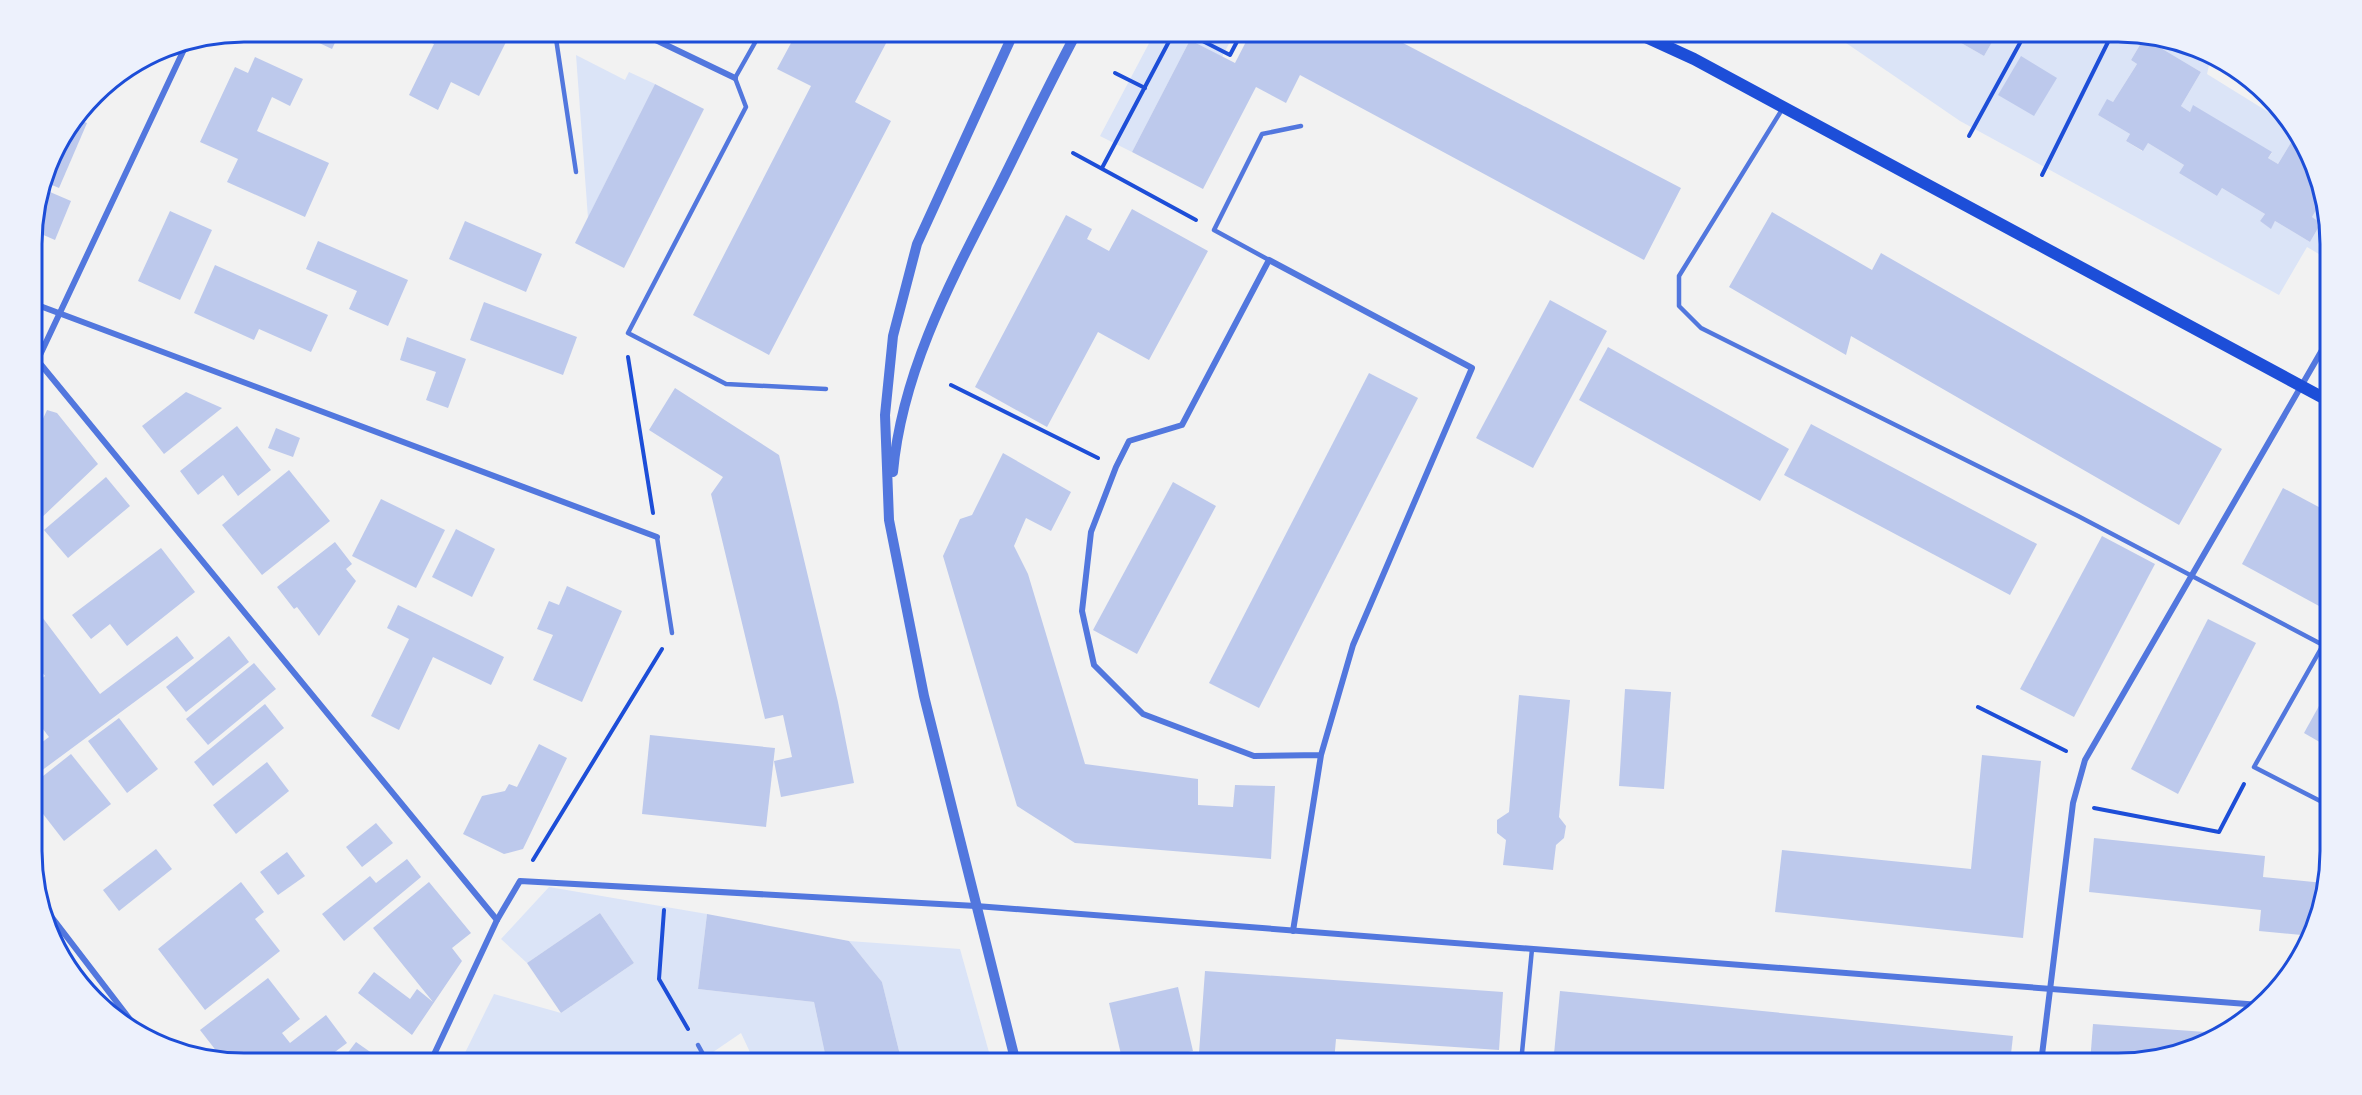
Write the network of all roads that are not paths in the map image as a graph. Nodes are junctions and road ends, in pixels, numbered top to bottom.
1 (556, 42) edge
2 (660, 42) edge
3 (755, 42) edge
4 (1009, 42) edge
5 (1072, 42) edge
6 (1657, 42) edge
7 (1669, 42) edge
8 (183, 52) edge
9 (1694, 59) junction
10 (735, 78) junction
11 (1784, 107) junction
12 (1301, 126) dead end
13 (576, 172) dead end
14 (1269, 260) junction
15 (42, 307) edge
16 (60, 314) junction
17 (42, 352) edge
18 (2320, 353) edge
19 (42, 366) edge
20 (2301, 386) junction
21 (826, 389) dead end
22 (2320, 396) edge
23 (889, 520) junction
24 (657, 537) joint
25 (2192, 577) junction
26 (672, 633) road end
27 (2320, 643) edge
28 (2320, 650) edge
29 (1321, 755) junction
30 (2320, 801) edge
31 (976, 906) junction
32 (497, 920) junction
33 (55, 921) edge
34 (1293, 931) junction
35 (1532, 949) junction
36 (2048, 989) junction
37 (2249, 1004) edge
38 (126, 1015) edge
39 (698, 1046) road end
40 (435, 1053) edge
41 (702, 1053) edge
42 (1013, 1053) edge
43 (1522, 1053) edge
44 (2042, 1053) edge

1 - 13 lane
2 - 10 street
3 - 10 lane
4 - 23 street
5 - 23 street
6 - 9 main road
7 - 9 main road
8 - 16 street
9 - 11 main road
10 - 21 lane
11 - 20 main road
11 - 25 lane
12 - 14 lane
14 - 29 street
14 - 29 street
15 - 16 street
16 - 17 street
16 - 24 street
18 - 20 street
19 - 32 street
20 - 22 main road
20 - 25 street
23 - 31 street
24 - 26 lane
25 - 27 lane
25 - 36 street
28 - 30 lane
29 - 34 street
31 - 32 street
31 - 34 street
31 - 42 street
32 - 40 street
33 - 38 street
34 - 35 street
35 - 36 street
35 - 43 lane
36 - 37 street
36 - 44 street
39 - 41 lane

